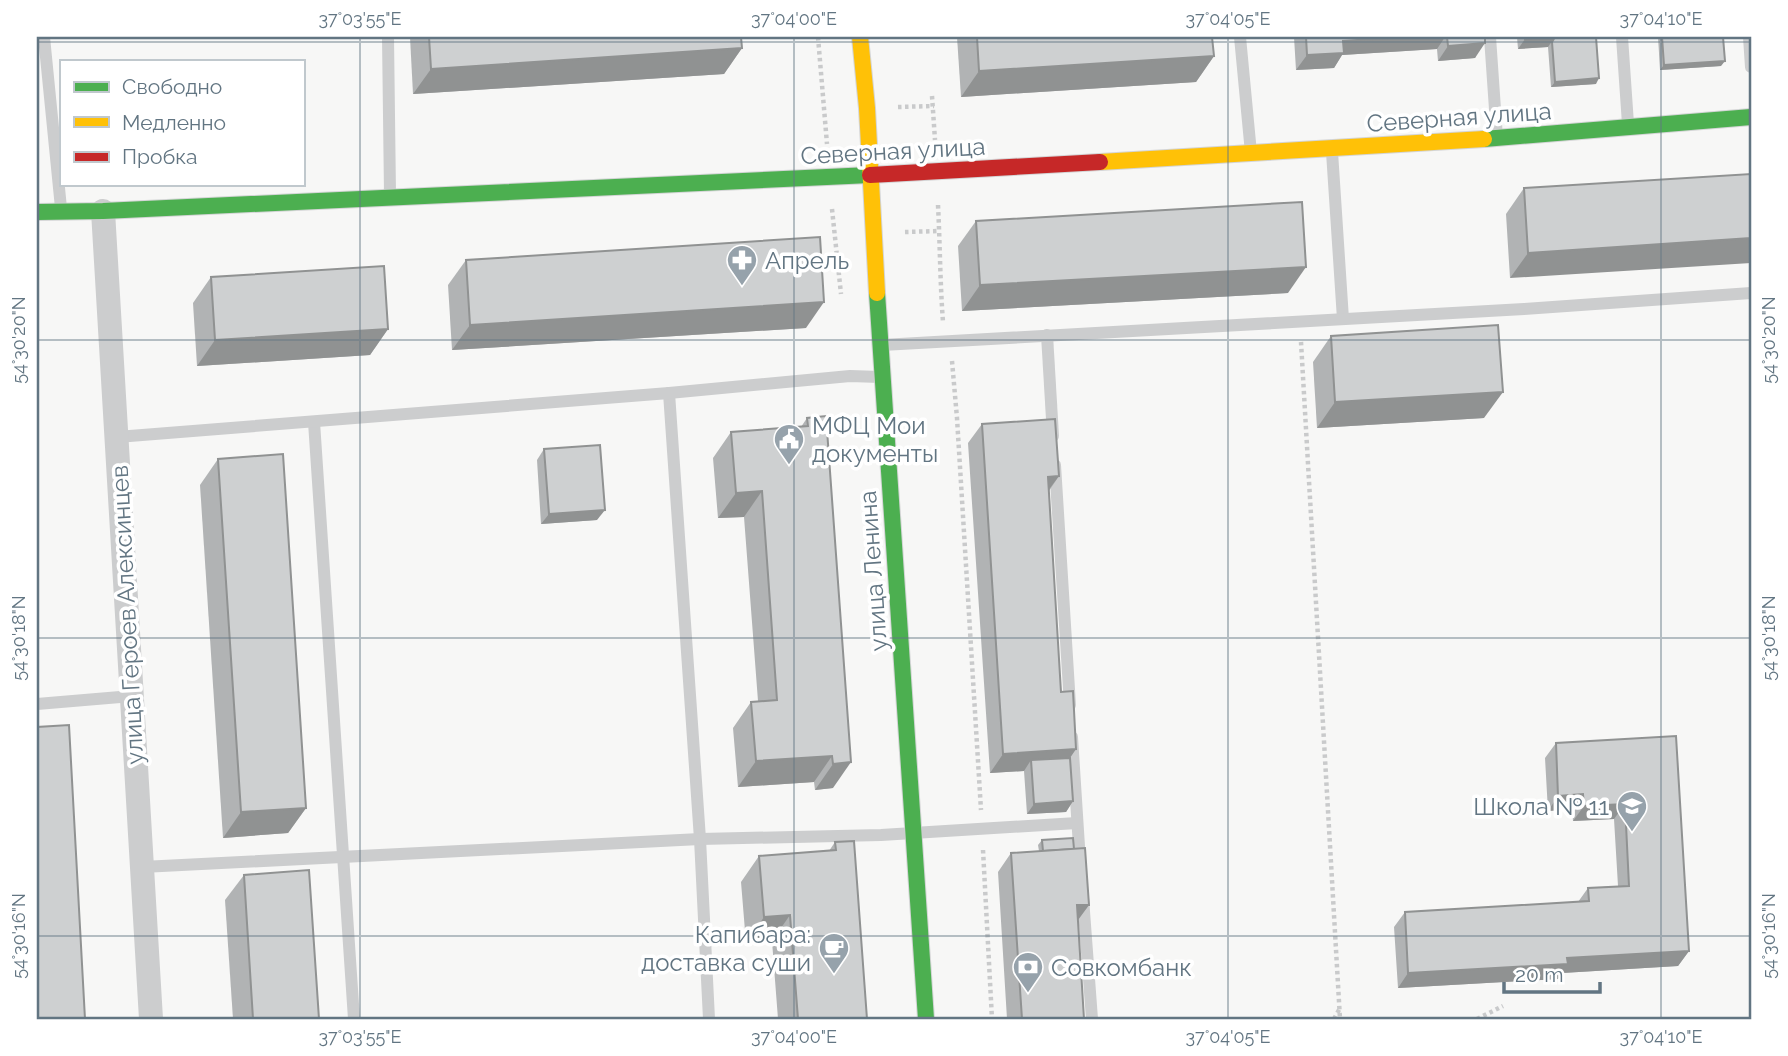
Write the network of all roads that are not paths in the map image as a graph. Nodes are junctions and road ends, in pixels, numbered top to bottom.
1 (44, 37) edge
2 (387, 37) edge
3 (860, 37) edge
4 (1240, 37) edge
5 (1490, 37) edge
6 (1622, 37) edge
7 (1749, 37) edge
8 (1751, 67) edge
9 (1751, 117) edge
10 (1628, 127) junction
11 (1497, 138) junction
12 (1332, 149) junction
13 (1252, 153) junction
14 (870, 175) junction
15 (390, 197) junction
16 (103, 211) junction
17 (37, 212) edge
18 (62, 212) junction
19 (1751, 293) edge
20 (1343, 319) junction
21 (1047, 335) junction
22 (881, 345) junction
23 (883, 377) junction
24 (669, 393) junction
25 (314, 422) junction
26 (117, 437) junction
27 (132, 696) junction
28 (37, 704) edge
29 (1070, 712) edge
30 (1071, 726) edge
31 (1077, 823) junction
32 (914, 832) junction
33 (700, 839) junction
34 (342, 857) junction
35 (142, 867) junction
36 (151, 1019) edge
37 (354, 1019) edge
38 (709, 1019) edge
39 (926, 1019) edge
40 (1092, 1019) edge

1 - 18 lane
2 - 15 lane
3 - 14 street, улица Ленина
4 - 13 lane
5 - 11 lane
6 - 10 lane
7 - 8 lane
9 - 10 street, Северная улица
10 - 11 street, Северная улица
11 - 12 street, Северная улица
12 - 13 street, Северная улица
12 - 20 lane
13 - 14 street, Северная улица
14 - 15 street, Северная улица
14 - 22 street, улица Ленина
15 - 16 street, Северная улица
16 - 18 street, Северная улица
16 - 26 street, улица Героев Алексинцев
17 - 18 street, Северная улица
19 - 20 lane
20 - 21 lane
21 - 22 lane
21 - 29 lane
22 - 23 street, улица Ленина
23 - 24 lane
23 - 32 street, улица Ленина
24 - 25 lane
24 - 33 lane
25 - 26 lane
25 - 34 lane
26 - 27 street, улица Героев Алексинцев
27 - 28 lane
27 - 35 street, улица Героев Алексинцев
30 - 31 lane
31 - 32 lane
31 - 40 lane
32 - 33 lane
32 - 39 street, улица Ленина
33 - 34 lane
33 - 38 lane
34 - 35 lane
34 - 37 lane
35 - 36 street, улица Героев Алексинцев

